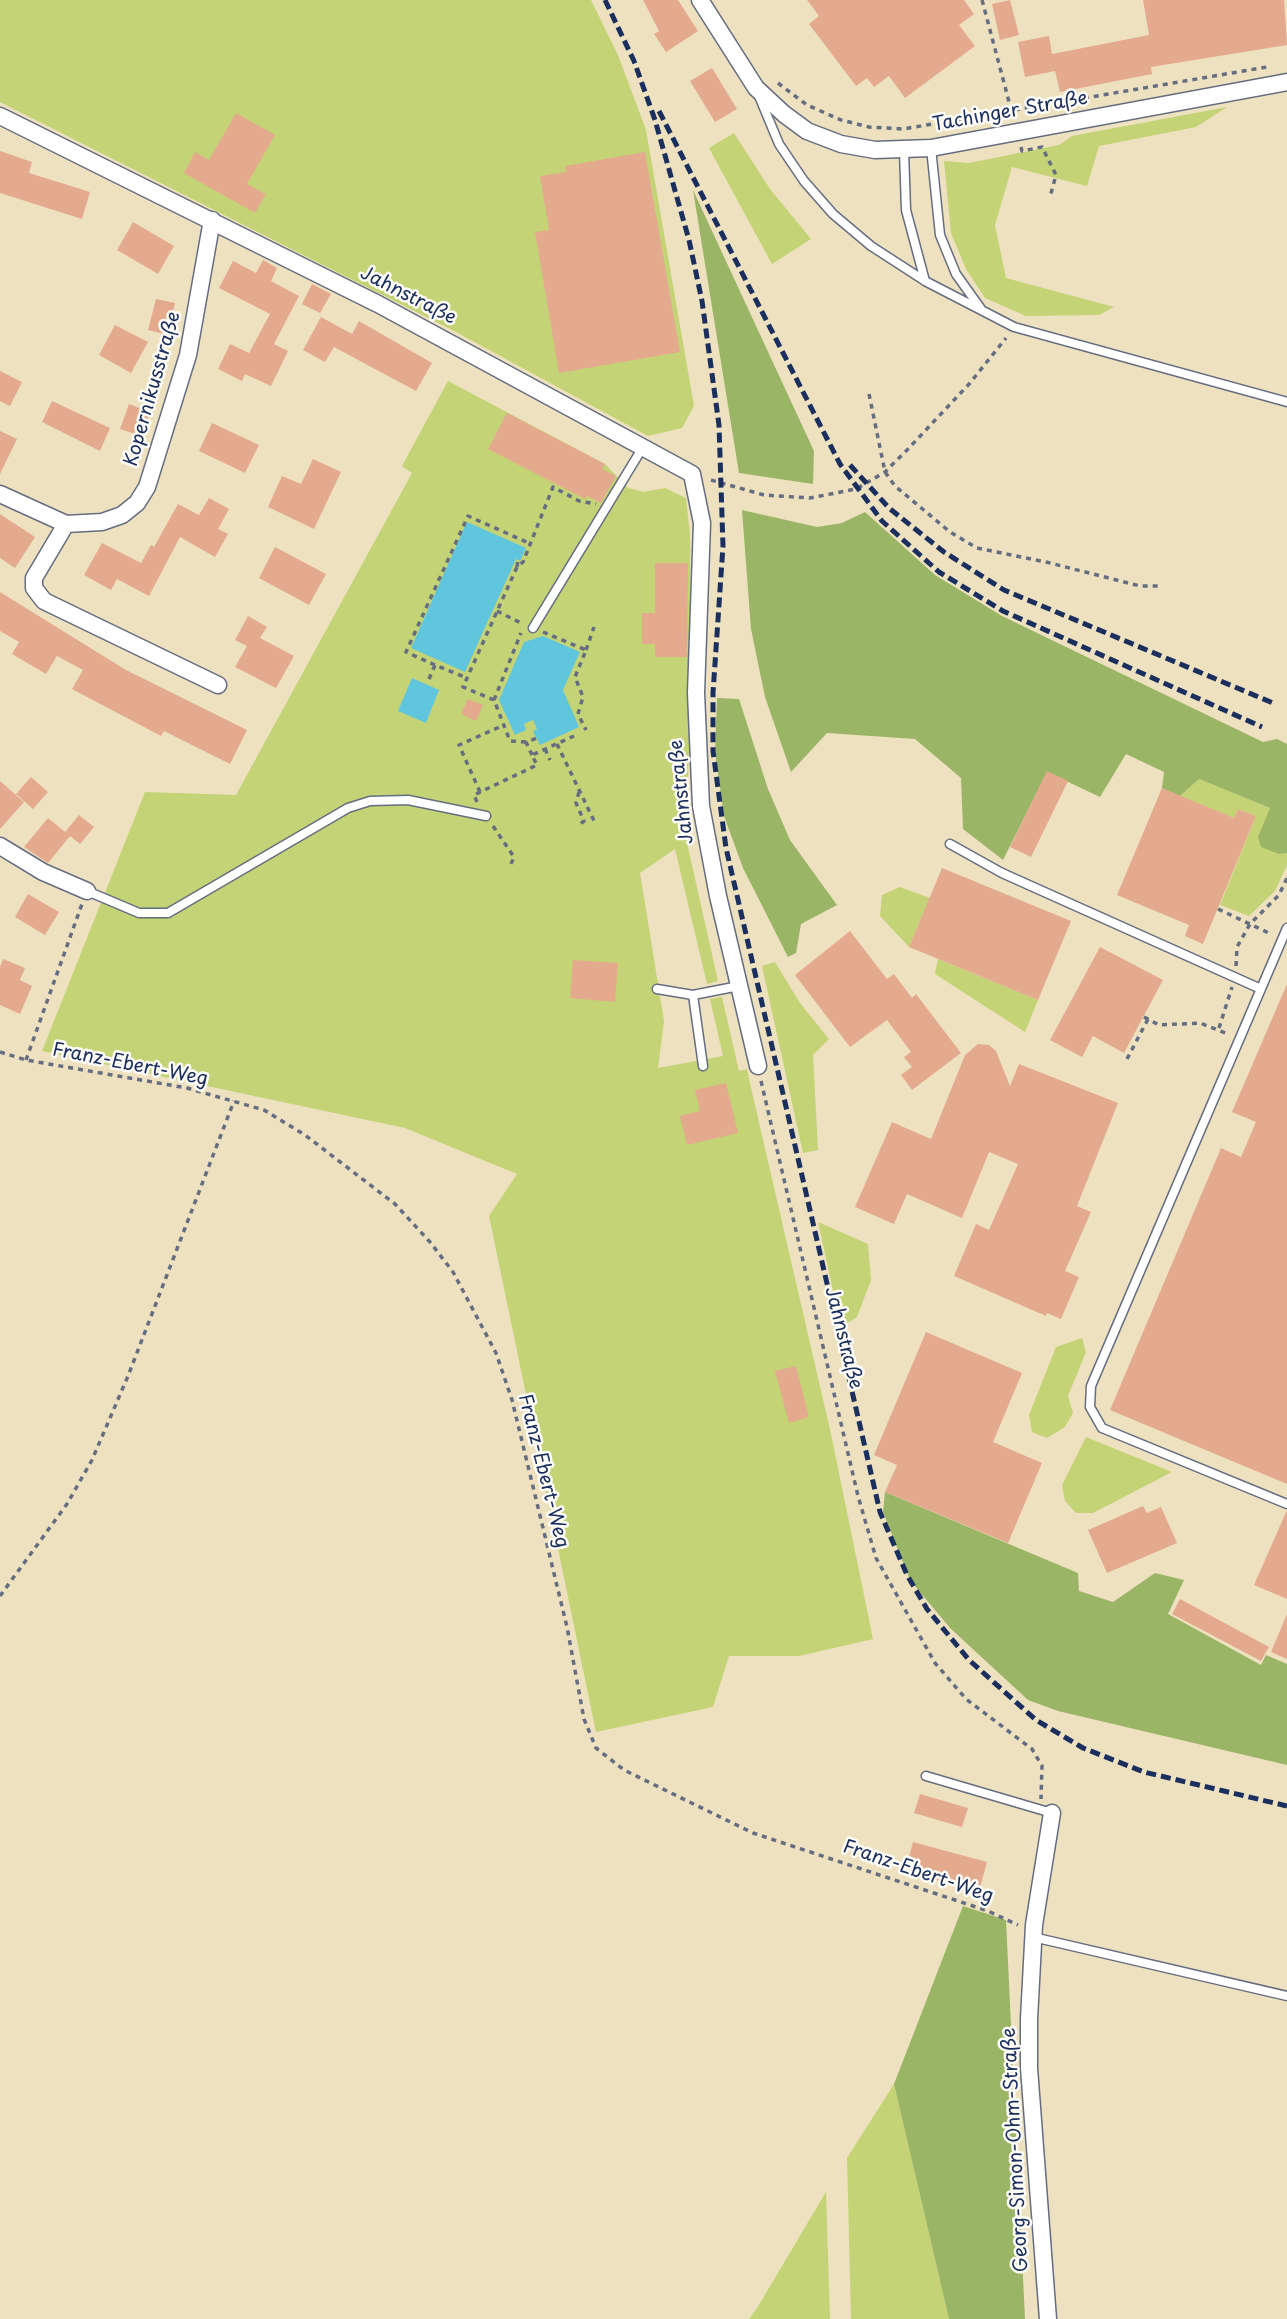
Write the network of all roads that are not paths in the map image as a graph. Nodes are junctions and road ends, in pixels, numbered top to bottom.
1 (700, 0) edge
2 (1287, 82) edge
3 (756, 88) junction
4 (0, 116) edge
5 (931, 148) junction
6 (904, 151) junction
7 (212, 220) junction
8 (925, 281) junction
9 (982, 311) junction
10 (1287, 402) edge
11 (643, 447) junction
12 (0, 494) edge
13 (66, 524) junction
14 (529, 626) road end
15 (218, 685) dead end
16 (486, 817) road end
17 (950, 845) dead end
18 (2, 853) edge
19 (87, 891) joint
20 (1287, 928) edge
21 (739, 986) junction
22 (657, 989) dead end
23 (1261, 989) junction
24 (693, 995) junction
25 (703, 1066) dead end
26 (758, 1066) road end
27 (1287, 1504) edge
28 (926, 1776) dead end
29 (1046, 1808) joint
30 (1033, 1937) junction
31 (1287, 1996) edge
32 (1048, 2319) edge

1 - 3 street, Tachinger Straße
2 - 5 street, Tachinger Straße
3 - 6 street, Tachinger Straße
3 - 8 lane
4 - 7 street, Jahnstraße
5 - 6 street, Tachinger Straße
5 - 9 lane
6 - 8 lane
7 - 11 street, Jahnstraße
7 - 13 street, Kopernikusstraße
8 - 9 lane
9 - 10 lane
11 - 14 lane
11 - 21 street, Jahnstraße
12 - 13 street, Kopernikusstraße
13 - 15 street
16 - 19 lane
17 - 23 lane
18 - 19 street
20 - 23 lane
21 - 24 lane
21 - 26 street, Jahnstraße
22 - 24 lane
23 - 27 lane
24 - 25 lane
28 - 29 lane
29 - 30 street, Georg-Simon-Ohm-Straße
30 - 31 lane
30 - 32 street, Georg-Simon-Ohm-Straße

